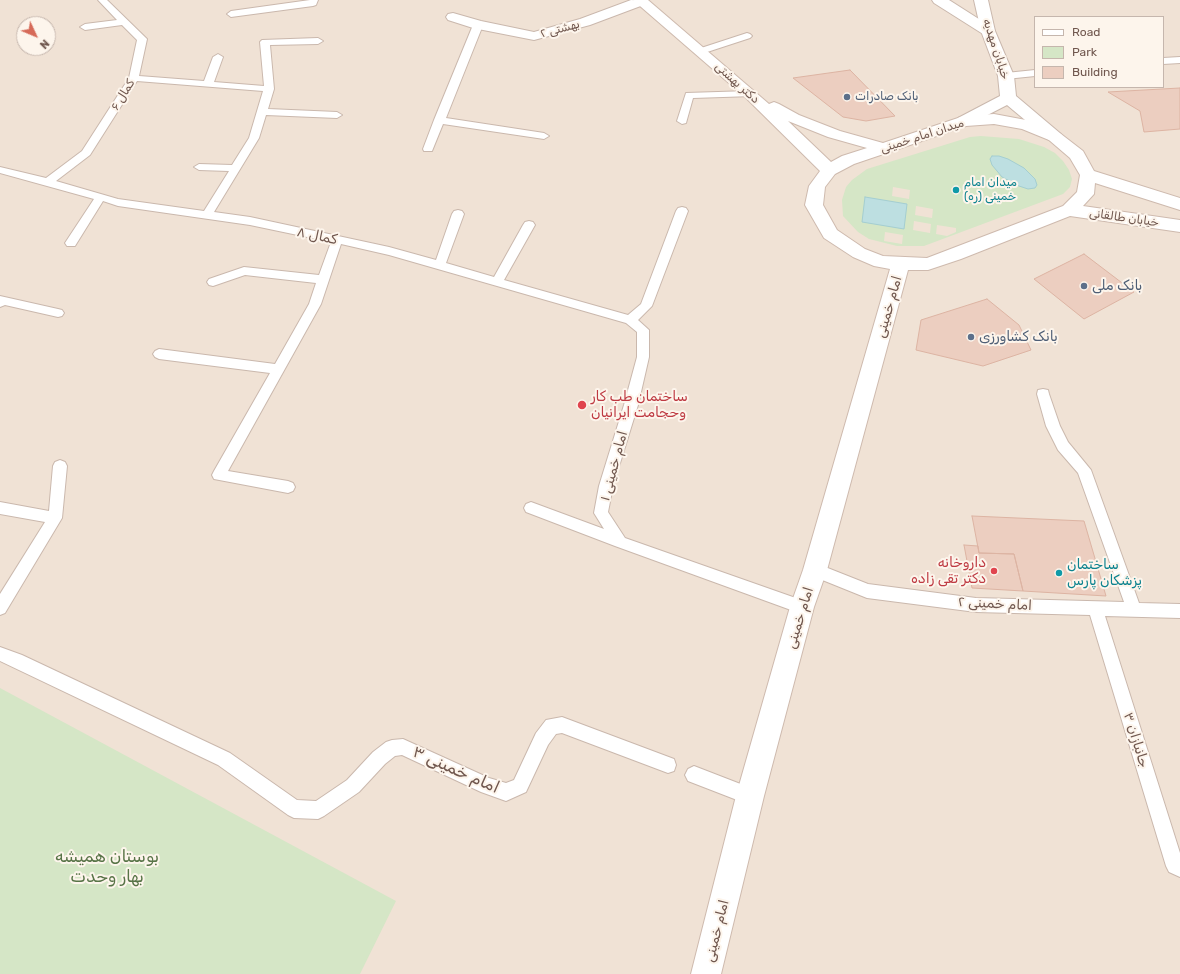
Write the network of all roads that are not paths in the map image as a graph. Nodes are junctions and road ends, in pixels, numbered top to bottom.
1 (102, 0) edge
2 (314, 0) edge
3 (641, 0) edge
4 (939, 0) edge
5 (981, 0) edge
6 (231, 14) dead end
7 (453, 17) dead end
8 (123, 22) junction
9 (478, 25) junction
10 (85, 27) dead end
11 (556, 30) junction
12 (988, 31) junction
13 (747, 36) dead end
14 (569, 38) dead end
15 (318, 41) dead end
16 (701, 51) junction
17 (218, 56) dead end
18 (1180, 60) edge
19 (1164, 61) edge
20 (1034, 74) edge
21 (1006, 76) junction
22 (134, 78) junction
23 (208, 84) junction
24 (269, 89) junction
25 (750, 94) junction
26 (1008, 98) junction
27 (262, 112) junction
28 (336, 115) dead end
29 (440, 120) junction
30 (682, 121) dead end
31 (964, 121) junction
32 (544, 136) dead end
33 (1055, 137) junction
34 (884, 148) junction
35 (428, 149) dead end
36 (199, 167) dead end
37 (236, 168) junction
38 (0, 170) edge
39 (829, 170) junction
40 (1088, 175) junction
41 (48, 182) junction
42 (100, 197) junction
43 (1180, 204) edge
44 (1069, 210) junction
45 (682, 211) dead end
46 (458, 214) dead end
47 (207, 215) junction
48 (529, 225) dead end
49 (1180, 226) edge
50 (337, 240) junction
51 (71, 243) dead end
52 (440, 264) junction
53 (901, 264) junction
54 (324, 280) junction
55 (498, 281) junction
56 (213, 282) dead end
57 (0, 303) edge
58 (58, 313) dead end
59 (630, 320) junction
60 (159, 354) dead end
61 (279, 369) junction
62 (1043, 394) dead end
63 (60, 466) dead end
64 (288, 486) dead end
65 (0, 508) edge
66 (531, 508) dead end
67 (55, 518) junction
68 (620, 542) junction
69 (814, 570) junction
70 (802, 607) junction
71 (0, 608) edge
72 (1095, 608) junction
73 (1134, 610) junction
74 (1180, 611) edge
75 (0, 654) edge
76 (668, 765) dead end
77 (694, 775) dead end
78 (750, 796) junction
79 (1180, 868) edge
80 (706, 974) edge

1 - 8 lane, کمال ۶
2 - 6 lane
3 - 11 main road, بهشتی ۲
3 - 16 main road, دکتر بهشتی
4 - 12 main road
5 - 12 main road, خیابان مهدیه
7 - 9 main road, بهشتی ۲
8 - 10 lane
8 - 22 lane, کمال ۶
9 - 11 main road, بهشتی ۲
9 - 29 lane
11 - 14 main road
12 - 21 main road, خیابان مهدیه
13 - 16 lane
15 - 24 lane
16 - 25 main road, دکتر بهشتی
17 - 23 lane
18 - 19 lane
20 - 21 lane
21 - 26 main road, خیابان مهدیه
22 - 23 lane
22 - 41 lane, کمال ۶
23 - 24 lane
24 - 27 lane
25 - 30 lane
25 - 34 main road
25 - 39 main road, دکتر بهشتی
26 - 31 main road
26 - 33 main road
27 - 28 lane
27 - 37 lane
29 - 32 lane
29 - 35 lane
31 - 33 main road, میدان امام خمینی
31 - 34 main road, میدان امام خمینی
33 - 40 main road, میدان امام خمینی
34 - 39 main road, میدان امام خمینی
36 - 37 lane
37 - 47 lane
38 - 41 lane, کمال ۸
39 - 53 main road, میدان امام خمینی
40 - 43 main road, خیابان طالقانی
40 - 44 main road, میدان امام خمینی
41 - 42 lane, کمال ۸
42 - 47 lane, کمال ۸
42 - 51 lane
44 - 49 main road, خیابان طالقانی
44 - 53 main road, میدان امام خمینی
45 - 59 lane
46 - 52 lane
47 - 50 lane, کمال ۸
48 - 55 lane
50 - 52 lane, کمال ۸
50 - 54 lane
52 - 55 lane, کمال ۸
53 - 69 main road, امام خمینی
54 - 56 lane
54 - 61 lane
55 - 59 lane, کمال ۸
57 - 58 lane
59 - 68 lane, امام خمینی ۱
60 - 61 lane
61 - 64 lane
62 - 73 lane
63 - 67 lane
65 - 67 lane
66 - 68 lane
67 - 71 lane
68 - 70 lane
69 - 70 main road, امام خمینی
69 - 72 lane, امام خمینی ۲
70 - 78 main road, امام خمینی
72 - 73 lane, امام خمینی ۲
72 - 79 lane, جانبازان ۳
73 - 74 lane, امام خمینی ۲
75 - 76 lane, امام خمینی ۳
77 - 78 lane
78 - 80 main road, امام خمینی

